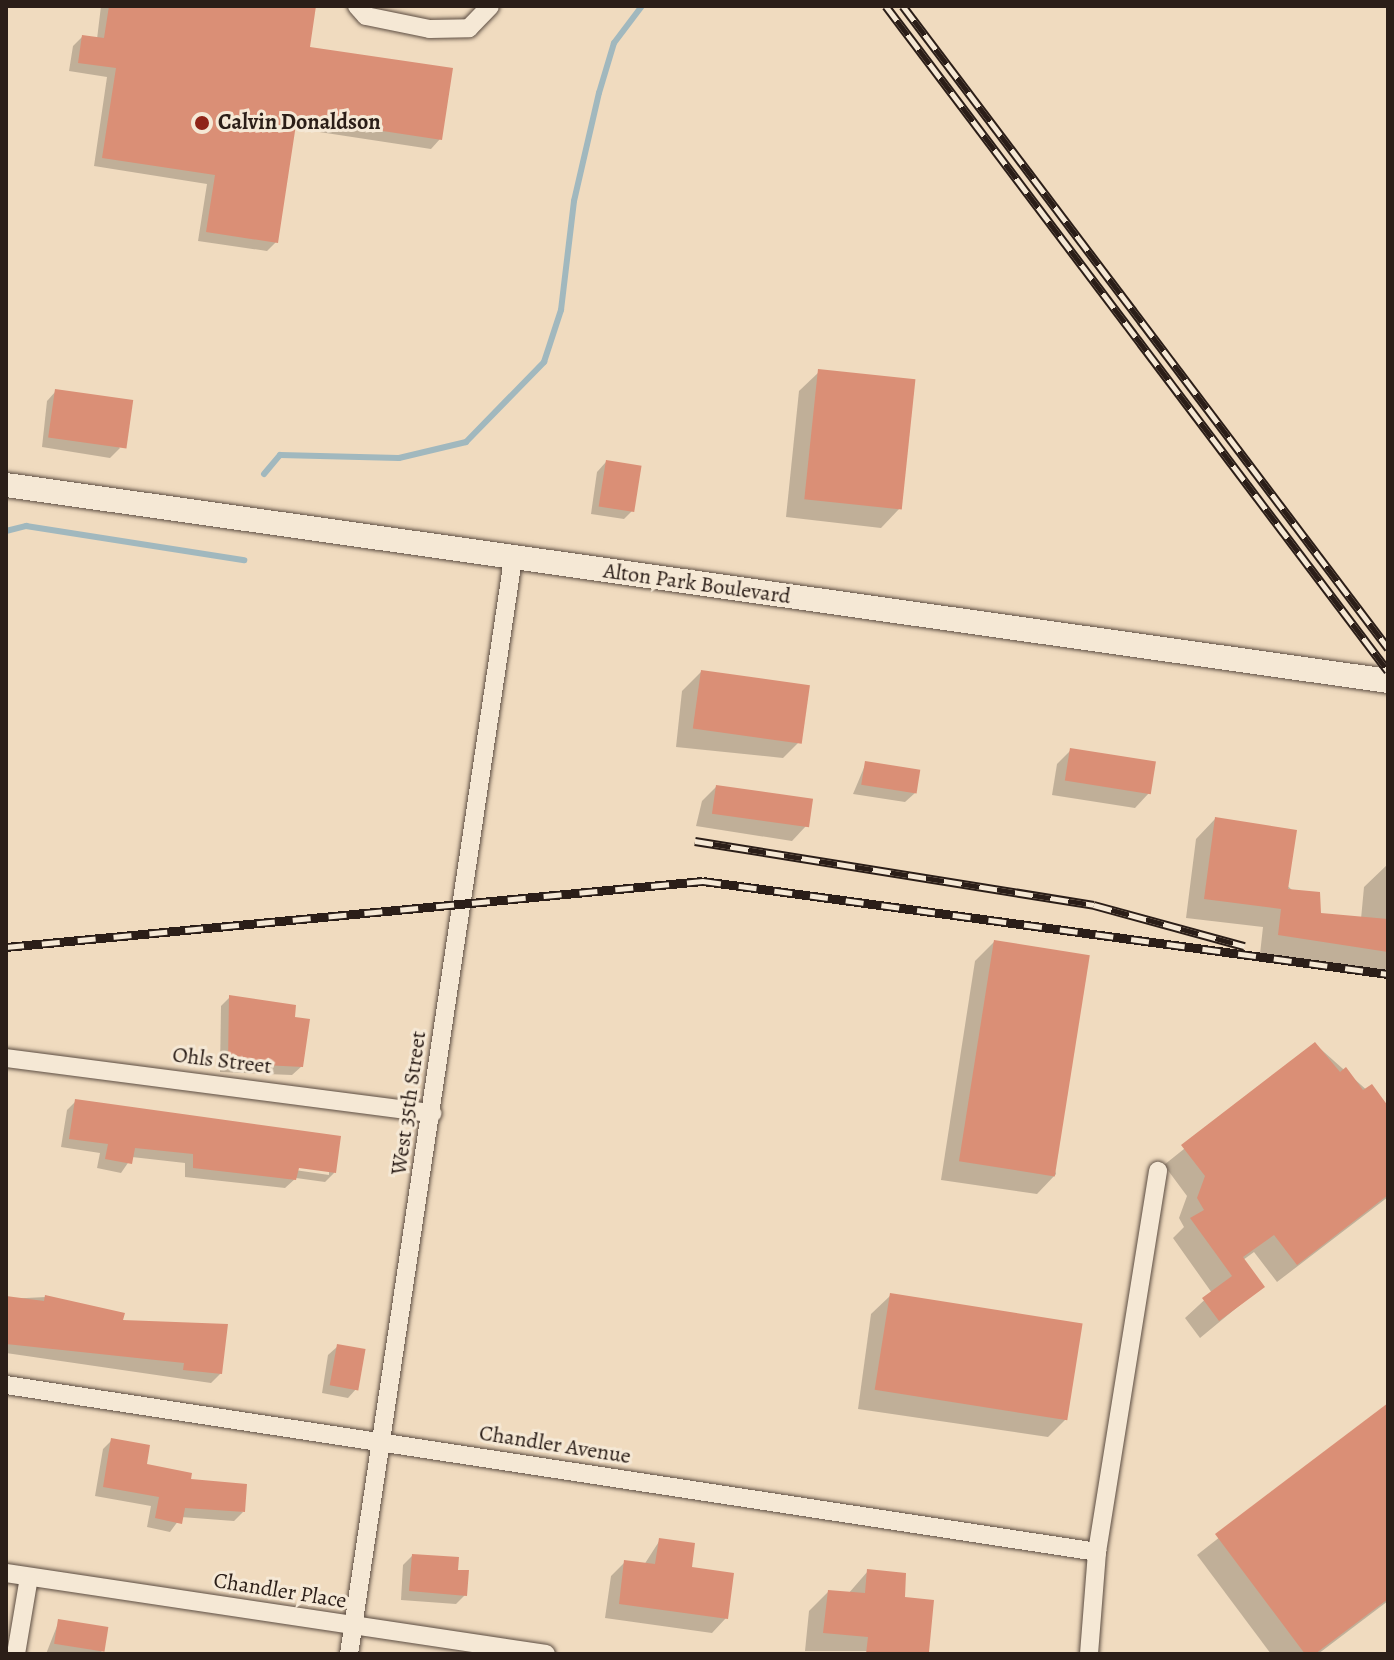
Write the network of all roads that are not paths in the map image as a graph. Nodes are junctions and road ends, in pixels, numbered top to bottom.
1 (357, 6) edge
2 (490, 6) edge
3 (6, 485) edge
4 (513, 559) junction
5 (1388, 681) edge
6 (6, 1058) edge
7 (432, 1113) junction
8 (1158, 1171) dead end
9 (6, 1385) edge
10 (383, 1443) junction
11 (1097, 1552) junction
12 (6, 1573) edge
13 (29, 1577) junction
14 (353, 1626) junction
15 (16, 1654) edge
16 (349, 1654) edge
17 (546, 1654) edge
18 (1089, 1654) edge

1 - 2 street
3 - 4 main road, Alton Park Boulevard
4 - 5 main road, Alton Park Boulevard
4 - 7 street, West 35th Street
6 - 7 street, Ohls Street
7 - 10 street, West 35th Street
8 - 11 street
9 - 10 street, Chandler Avenue
10 - 11 street, Chandler Avenue
10 - 14 street, West 35th Street
11 - 18 street
12 - 13 street, Chandler Place
13 - 14 street, Chandler Place
13 - 15 street
14 - 16 street, West 35th Street
14 - 17 street, Chandler Place

